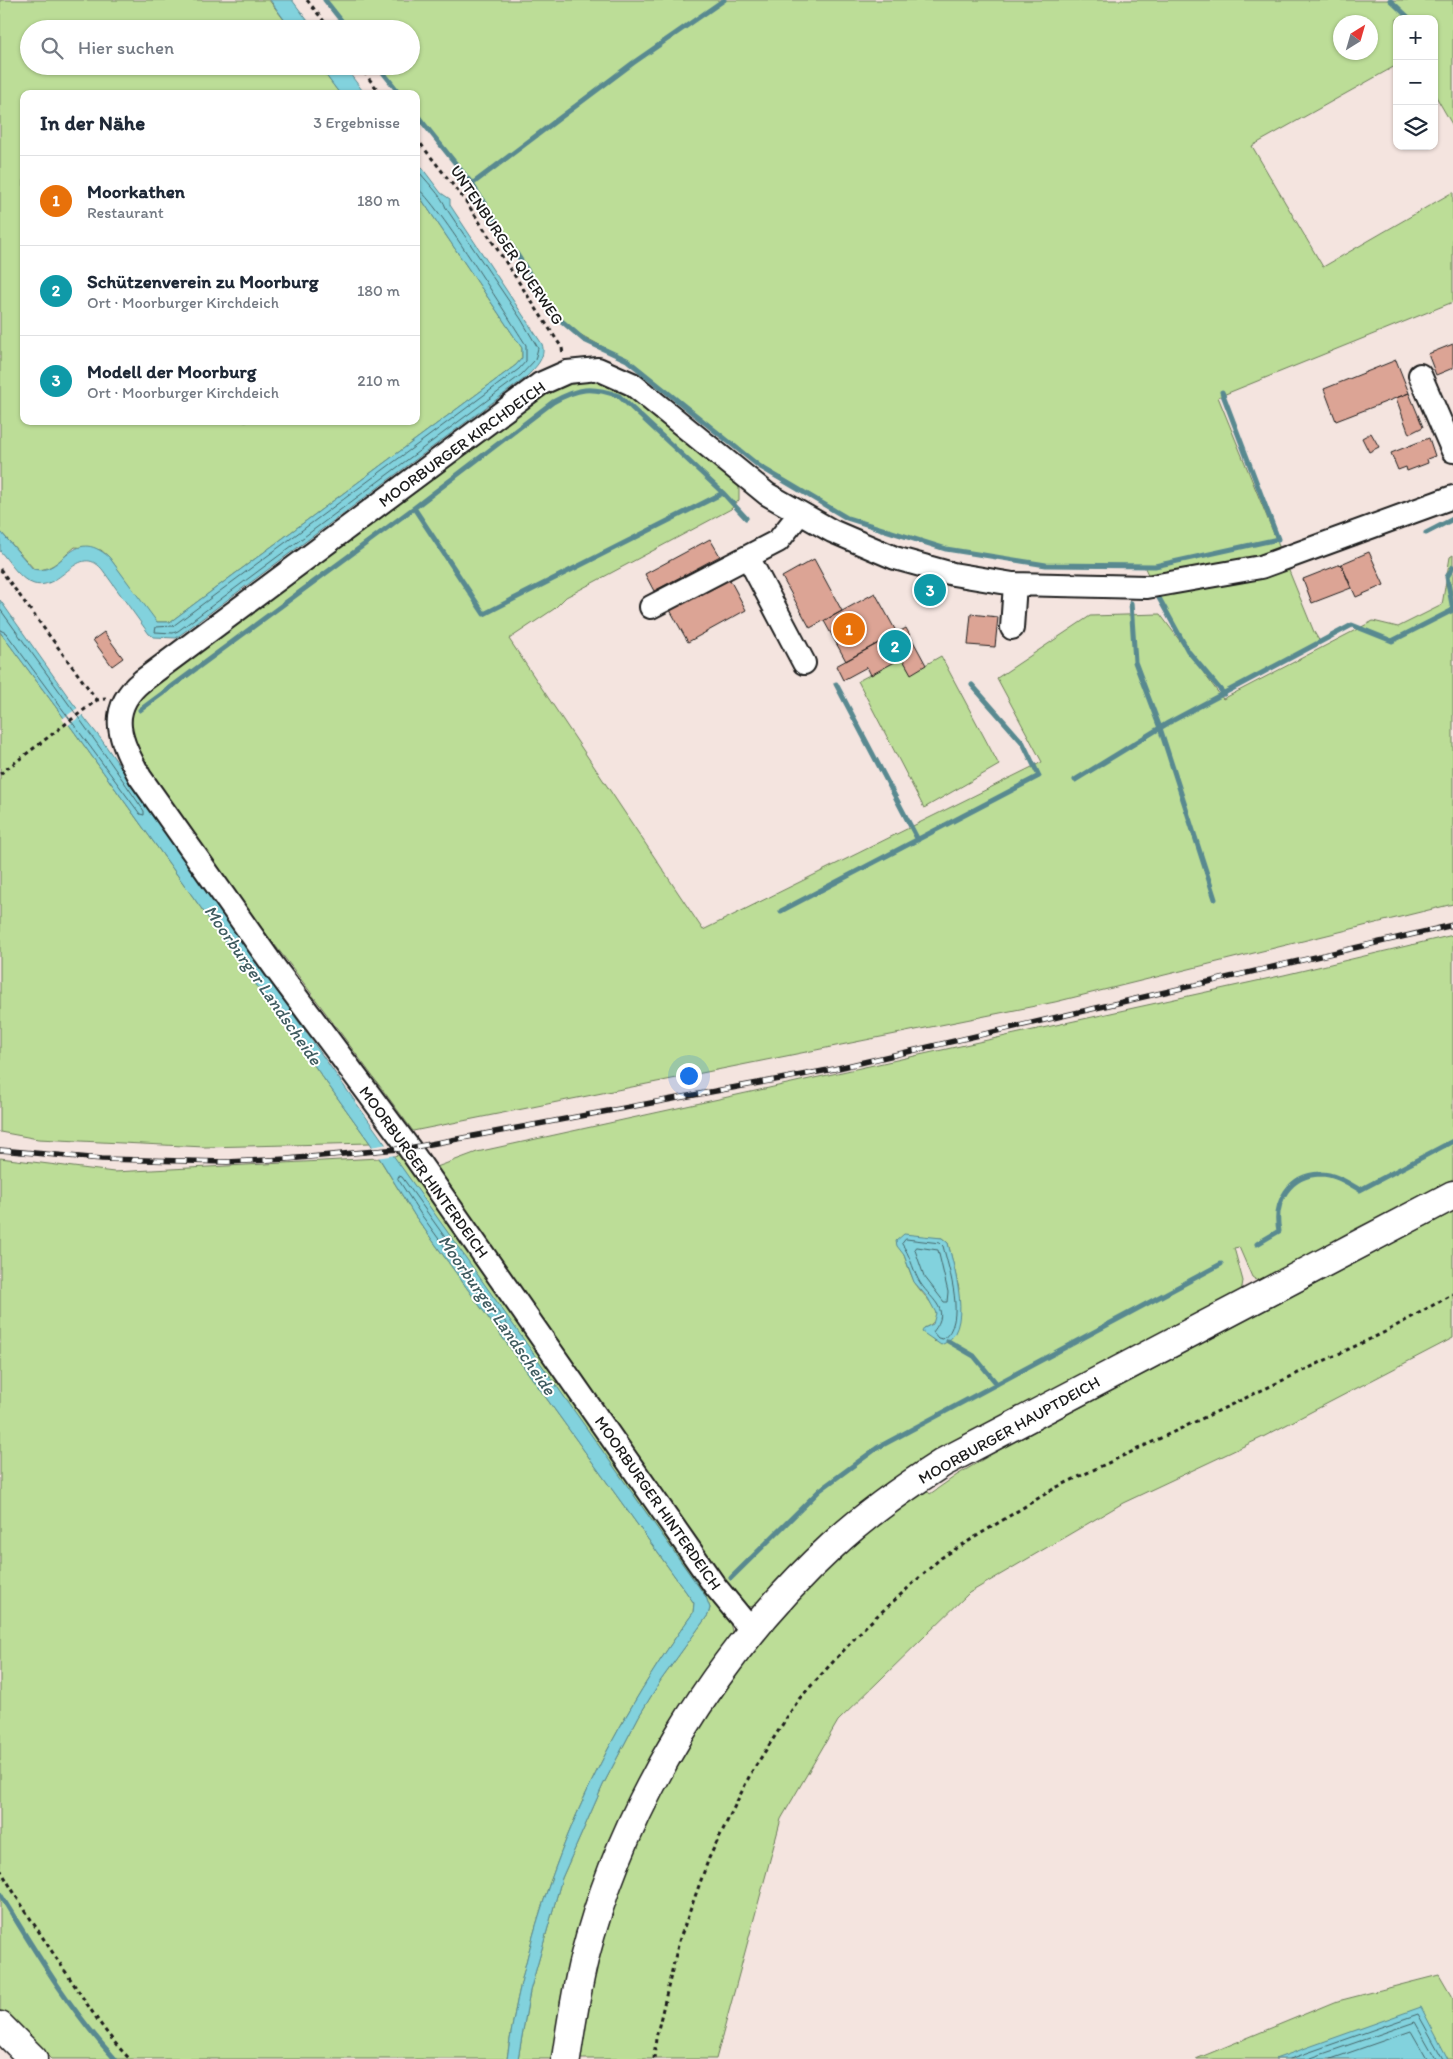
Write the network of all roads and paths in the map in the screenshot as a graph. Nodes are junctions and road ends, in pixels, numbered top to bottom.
1 (307, 0) edge
2 (323, 20) edge
3 (367, 75) edge
4 (378, 90) edge
5 (420, 143) edge
6 (567, 372) junction
7 (1420, 375) dead end
8 (1453, 451) edge
9 (1453, 497) edge
10 (800, 513) junction
11 (748, 557) junction
12 (0, 569) edge
13 (1015, 584) junction
14 (652, 608) dead end
15 (1012, 628) dead end
16 (804, 664) dead end
17 (122, 704) joint
18 (0, 774) edge
19 (1453, 1195) edge
20 (1453, 1294) edge
21 (752, 1631) junction
22 (0, 1869) edge
23 (0, 2026) edge
24 (33, 2059) edge
25 (130, 2059) edge
26 (566, 2059) edge
27 (654, 2059) edge

1 - 2 path
3 - 4 path
5 - 6 path, UNTENBURGER QUERWEG
6 - 10 street, MOORBURGER KIRCHDEICH
6 - 17 street, MOORBURGER KIRCHDEICH
7 - 8 street
9 - 13 street, MOORBURGER KIRCHDEICH
10 - 11 street
10 - 13 street, MOORBURGER KIRCHDEICH
11 - 14 street
11 - 16 street
12 - 18 path
13 - 15 street
17 - 21 street, MOORBURGER HINTERDEICH
19 - 21 main road, MOORBURGER HAUPTDEICH
20 - 27 path
21 - 26 main road, MOORBURGER HAUPTDEICH
22 - 25 path
23 - 24 main road

